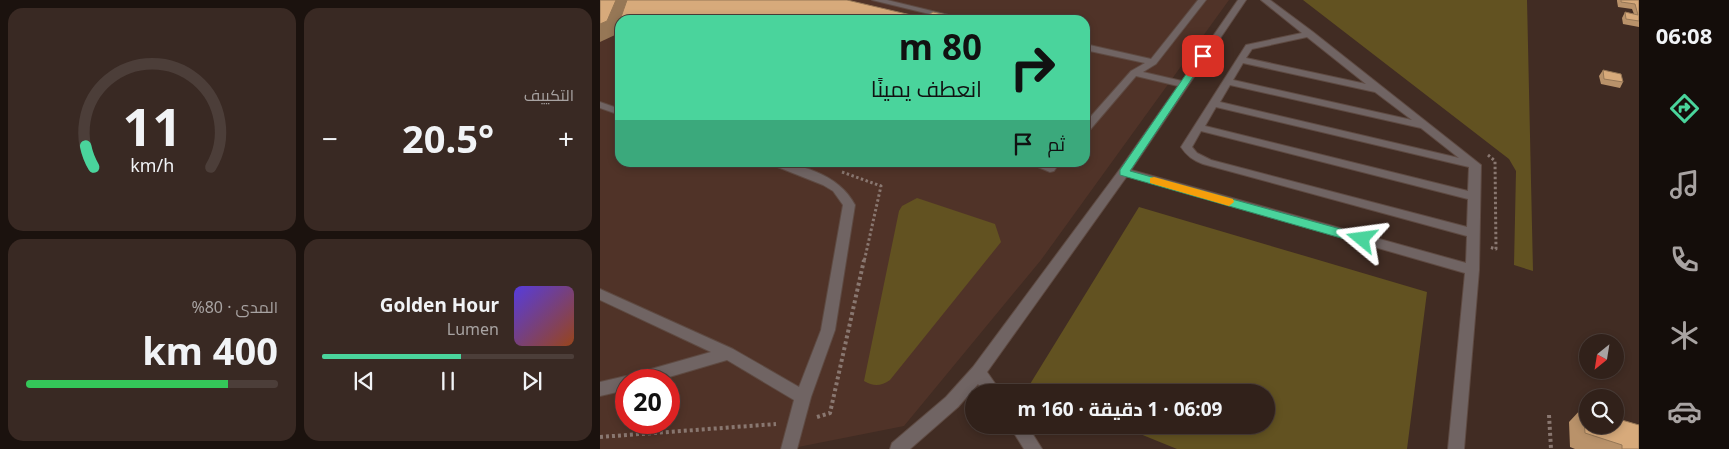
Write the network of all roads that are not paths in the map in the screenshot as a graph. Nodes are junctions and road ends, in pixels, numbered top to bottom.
1 (876, 0) edge
2 (1202, 0) edge
3 (1242, 0) edge
4 (1265, 0) edge
5 (944, 15) edge
6 (1310, 34) junction
7 (1090, 48) edge
8 (1241, 60) junction
9 (1153, 62) junction
10 (1134, 73) junction
11 (1227, 81) junction
12 (1184, 84) junction
13 (1377, 90) junction
14 (1213, 103) junction
15 (600, 105) edge
16 (615, 110) edge
17 (1090, 123) edge
18 (1423, 126) junction
19 (1198, 127) junction
20 (1475, 165) junction
21 (784, 167) edge
22 (1124, 172) junction
23 (1475, 197) junction
24 (1473, 234) junction
25 (1472, 270) junction
26 (600, 294) edge
27 (728, 353) junction
28 (674, 369) edge
29 (978, 372) junction
30 (987, 384) edge
31 (615, 386) edge
32 (600, 389) edge
33 (803, 397) junction
34 (1023, 434) edge
35 (789, 449) edge
36 (898, 449) edge
37 (1034, 449) edge
38 (1456, 449) edge

1 - 5 street
2 - 9 street
3 - 12 street
4 - 6 street
6 - 8 street
6 - 13 street
7 - 9 street
8 - 11 street
8 - 13 street
9 - 10 street
10 - 12 street
10 - 17 street
11 - 14 street
11 - 18 street
12 - 22 street
13 - 18 street
14 - 19 street
14 - 20 street
15 - 16 street
18 - 20 street
19 - 23 street
19 - 24 street
20 - 23 street
21 - 33 street
22 - 25 street
22 - 29 street
23 - 24 street
24 - 25 street
25 - 38 street
26 - 27 street
27 - 28 street
27 - 33 street
29 - 30 street
29 - 36 street
31 - 32 street
33 - 35 street
34 - 37 street

